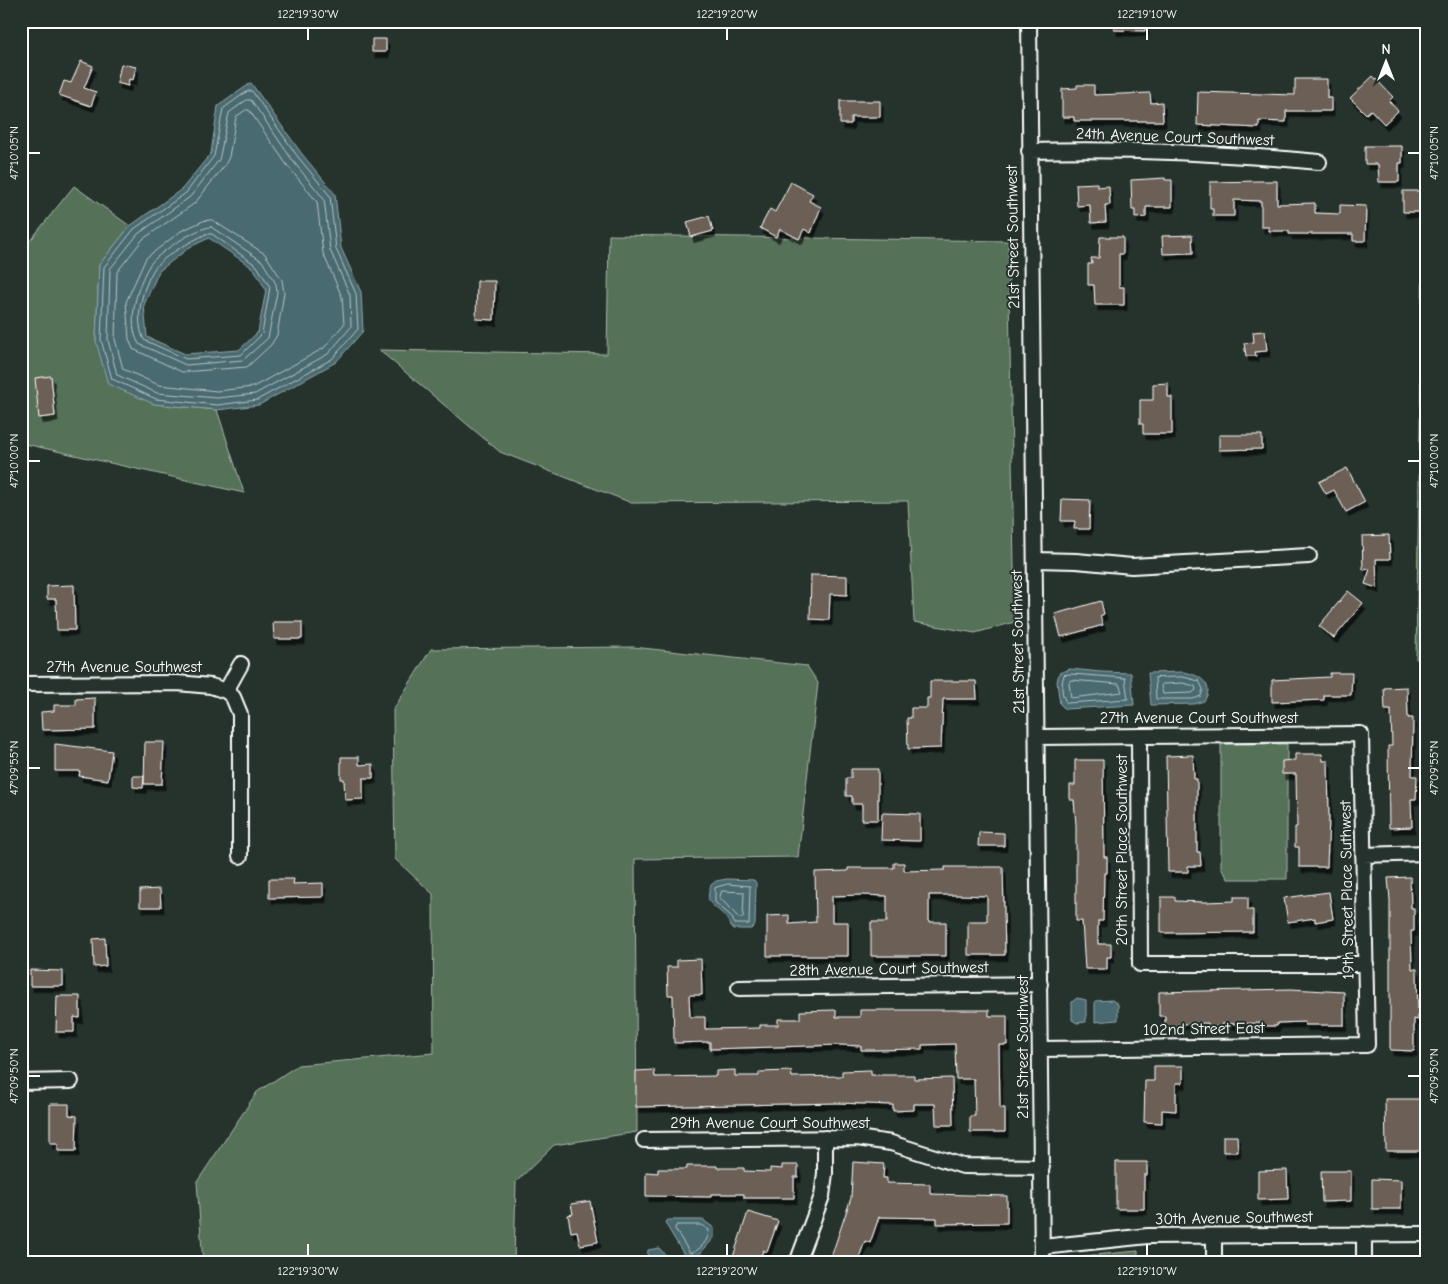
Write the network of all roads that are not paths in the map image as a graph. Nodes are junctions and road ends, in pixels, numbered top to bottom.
1 (1029, 21) edge
2 (1030, 151) junction
3 (1319, 162) dead end
4 (1309, 556) dead end
5 (1035, 560) junction
6 (241, 664) dead end
7 (21, 684) edge
8 (226, 691) junction
9 (1361, 734) joint
10 (1140, 736) junction
11 (1037, 737) junction
12 (1427, 853) edge
13 (1363, 855) junction
14 (240, 856) dead end
15 (1366, 964) junction
16 (1040, 984) junction
17 (739, 988) dead end
18 (1367, 1045) joint
19 (1041, 1049) junction
20 (71, 1081) dead end
21 (21, 1082) edge
22 (825, 1138) junction
23 (644, 1140) dead end
24 (1042, 1167) junction
25 (1364, 1234) junction
26 (1427, 1234) edge
27 (1214, 1236) junction
28 (1042, 1247) junction
29 (797, 1263) edge
30 (1042, 1263) edge
31 (1214, 1263) edge
32 (1364, 1263) edge

1 - 2 street, 21st Street Southwest
2 - 3 street, 24th Avenue Court Southwest
2 - 5 street, 21st Street Southwest
4 - 5 street
5 - 11 street, 21st Street Southwest
6 - 8 street
7 - 8 street, 27th Avenue Southwest
8 - 14 street
9 - 10 street, 27th Avenue Court Southwest
9 - 13 street, 19th Street Place Suthwest
10 - 11 street, 27th Avenue Court Southwest
10 - 15 street, 20th Street Place Southwest
11 - 16 street, 21st Street Southwest
12 - 13 street
13 - 15 street, 19th Street Place Suthwest
15 - 18 street, 19th Street Place Suthwest
16 - 17 street, 28th Avenue Court Southwest
16 - 19 street, 21st Street Southwest
18 - 19 street, 102nd Street East
19 - 24 street, 21st Street Southwest
20 - 21 street
22 - 23 street, 29th Avenue Court Southwest
22 - 24 street, 29th Avenue Court Southwest
22 - 29 street
24 - 28 street, 21st Street Southwest
25 - 26 street, 30th Avenue Southwest
25 - 27 street, 30th Avenue Southwest
25 - 32 street
27 - 28 street, 30th Avenue Southwest
27 - 31 street
28 - 30 street, 21st Street Southwest

